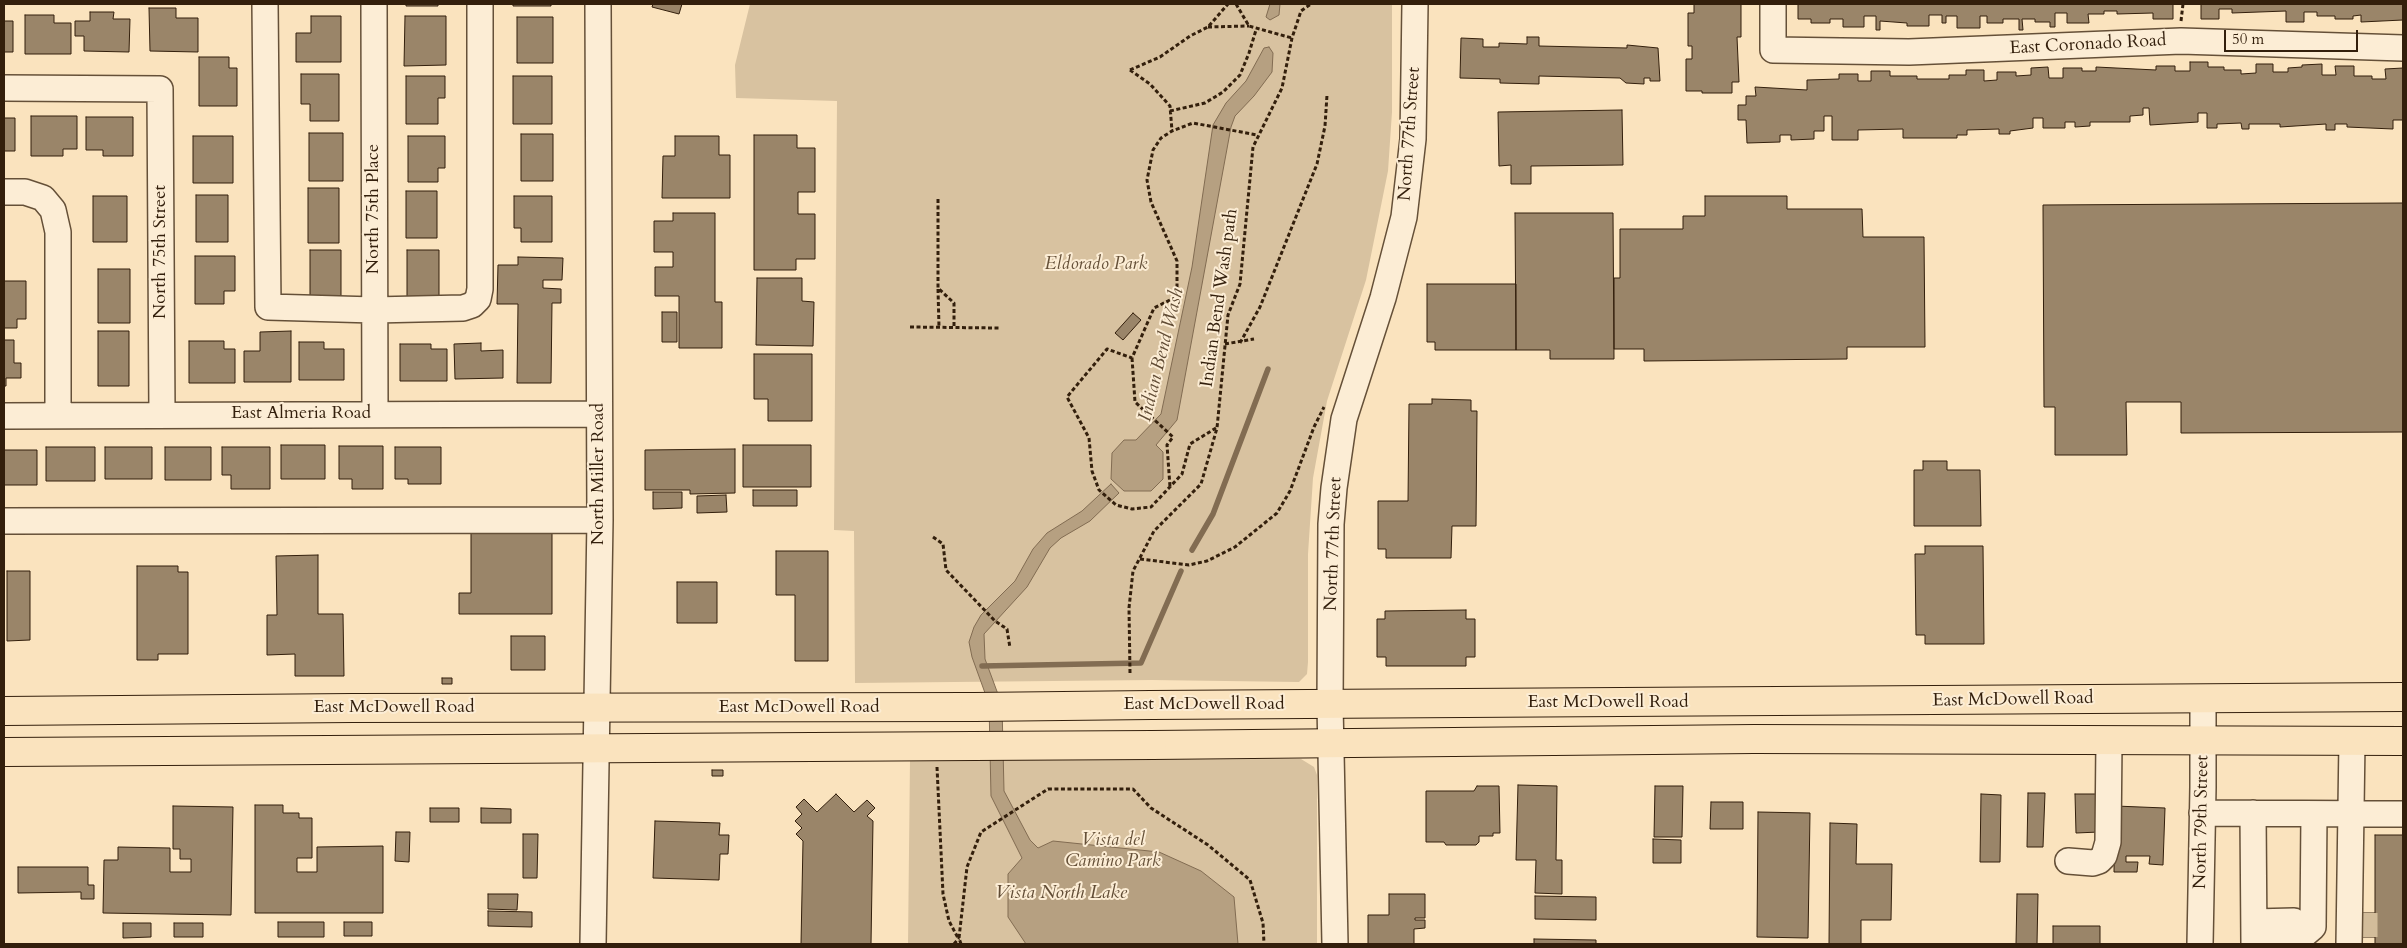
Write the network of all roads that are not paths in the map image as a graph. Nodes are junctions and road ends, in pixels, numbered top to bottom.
1 (264, 4) edge
2 (374, 4) edge
3 (480, 4) edge
4 (598, 4) edge
5 (1415, 4) edge
6 (1773, 4) edge
7 (2403, 48) edge
8 (4, 88) edge
9 (4, 192) edge
10 (374, 310) junction
11 (375, 414) junction
12 (598, 414) junction
13 (58, 415) junction
14 (162, 415) junction
15 (4, 416) edge
16 (600, 520) junction
17 (4, 521) edge
18 (2403, 697) edge
19 (2203, 699) junction
20 (1330, 705) junction
21 (597, 708) junction
22 (4, 711) edge
23 (2109, 741) junction
24 (2204, 741) junction
25 (2352, 741) junction
26 (2403, 741) edge
27 (1331, 742) junction
28 (597, 748) junction
29 (4, 752) edge
30 (2202, 812) junction
31 (2252, 813) junction
32 (2314, 814) junction
33 (2352, 814) junction
34 (2403, 814) edge
35 (2068, 861) dead end
36 (2349, 894) junction
37 (2254, 935) edge
38 (2359, 935) edge
39 (593, 944) edge
40 (1335, 944) edge
41 (2200, 944) edge

1 - 10 street
2 - 10 street, North 75th Place
3 - 10 street
4 - 12 street, North Miller Road
5 - 20 street, North 77th Street
6 - 7 street, East Coronado Road
8 - 14 street, North 75th Street
9 - 13 street
10 - 11 street, North 75th Place
11 - 12 street, East Almeria Road
11 - 14 street, East Almeria Road
12 - 16 street, North Miller Road
13 - 14 street, East Almeria Road
13 - 15 street, East Almeria Road
16 - 17 street
16 - 21 street, North Miller Road
18 - 19 main road, East McDowell Road
19 - 20 main road, East McDowell Road
19 - 24 street, North 79th Street
20 - 21 main road, East McDowell Road, bridge
20 - 27 street, North 77th Street
21 - 22 main road, East McDowell Road
21 - 28 street, North Miller Road
23 - 24 main road, East McDowell Road
23 - 27 main road, East McDowell Road
23 - 35 street
24 - 25 main road, East McDowell Road
24 - 30 street, North 79th Street
25 - 26 main road, East McDowell Road
25 - 33 street
27 - 28 main road, East McDowell Road, bridge
27 - 40 street, North 77th Street
28 - 29 main road, East McDowell Road
28 - 39 street, North Miller Road
30 - 31 street
30 - 41 street, North 79th Street
31 - 32 street
31 - 37 street
32 - 33 street
32 - 37 street
33 - 34 street
33 - 36 street
36 - 38 street
36 - 38 street

